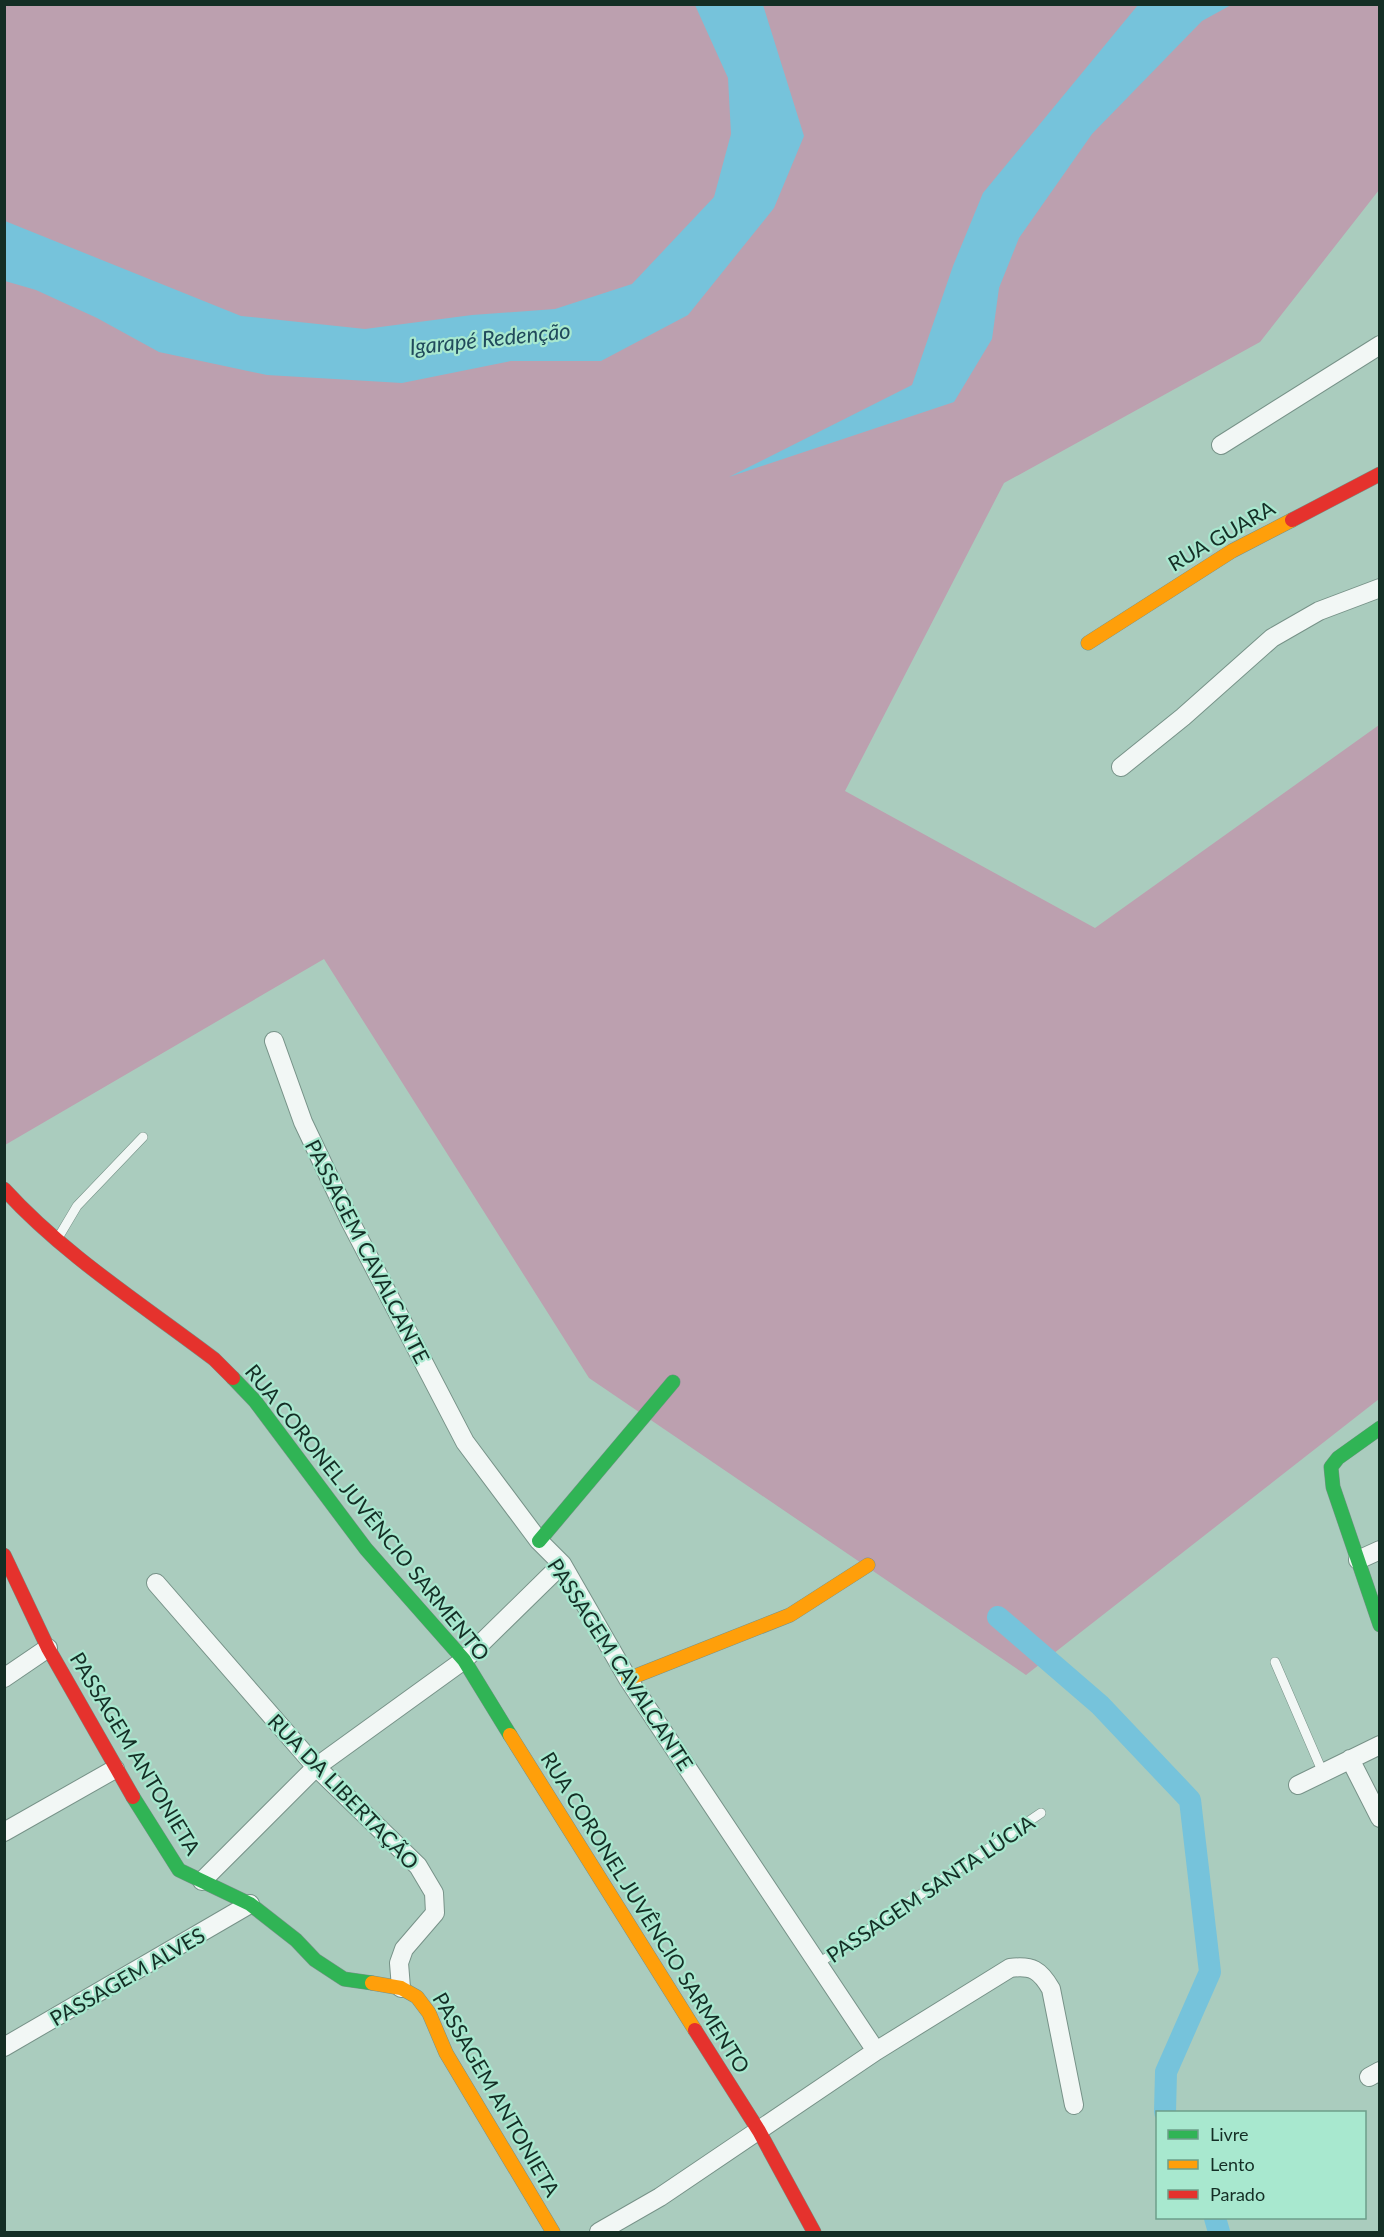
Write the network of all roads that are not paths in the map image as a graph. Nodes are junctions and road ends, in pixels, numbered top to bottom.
1 (1380, 345) edge
2 (1221, 445) dead end
3 (1380, 474) edge
4 (1380, 588) edge
5 (1088, 643) dead end
6 (1121, 767) dead end
7 (274, 1041) dead end
8 (143, 1137) dead end
9 (4, 1189) edge
10 (58, 1239) junction
11 (673, 1382) dead end
12 (1380, 1428) edge
13 (539, 1541) junction
14 (1380, 1550) edge
15 (4, 1555) edge
16 (1358, 1560) junction
17 (562, 1564) junction
18 (868, 1565) dead end
19 (156, 1583) dead end
20 (1380, 1625) edge
21 (48, 1648) junction
22 (464, 1660) junction
23 (1275, 1662) dead end
24 (4, 1678) edge
25 (628, 1679) junction
26 (1380, 1745) edge
27 (1350, 1759) junction
28 (316, 1767) junction
29 (115, 1769) junction
30 (1323, 1773) junction
31 (1298, 1785) dead end
32 (1041, 1813) dead end
33 (1380, 1818) edge
34 (4, 1832) edge
35 (201, 1881) junction
36 (250, 1905) junction
37 (819, 1963) junction
38 (401, 1988) junction
39 (4, 2047) edge
40 (876, 2051) junction
41 (1074, 2105) dead end
42 (759, 2131) junction
43 (553, 2232) edge
44 (600, 2232) edge
45 (814, 2232) edge

1 - 2 street
3 - 5 street, RUA GUARA
4 - 6 street
7 - 13 street, PASSAGEM CAVALCANTE
8 - 10 lane
9 - 10 street, RUA CORONEL JUVÊNCIO SARMENTO
10 - 22 street, RUA CORONEL JUVÊNCIO SARMENTO
11 - 13 street
12 - 16 street
13 - 17 street, PASSAGEM CAVALCANTE
14 - 16 street
15 - 21 street, PASSAGEM ANTONIETA
16 - 20 street
17 - 22 street
17 - 25 street, PASSAGEM CAVALCANTE
18 - 25 street
19 - 28 street, RUA DA LIBERTAÇÃO
21 - 24 street
21 - 29 street, PASSAGEM ANTONIETA
22 - 28 street
22 - 42 street, RUA CORONEL JUVÊNCIO SARMENTO
23 - 30 lane
25 - 37 street, PASSAGEM CAVALCANTE
26 - 27 street
27 - 30 street
27 - 33 street
28 - 35 street
28 - 38 street, RUA DA LIBERTAÇÃO
29 - 34 street
29 - 35 street, PASSAGEM ANTONIETA
30 - 31 street
32 - 37 lane, PASSAGEM SANTA LÚCIA
35 - 36 street, PASSAGEM ANTONIETA
36 - 38 street, PASSAGEM ANTONIETA
36 - 39 street, PASSAGEM ALVES
37 - 40 street, PASSAGEM CAVALCANTE
38 - 43 street, PASSAGEM ANTONIETA
40 - 41 street
40 - 42 street
42 - 44 street
42 - 45 street, RUA CORONEL JUVÊNCIO SARMENTO

